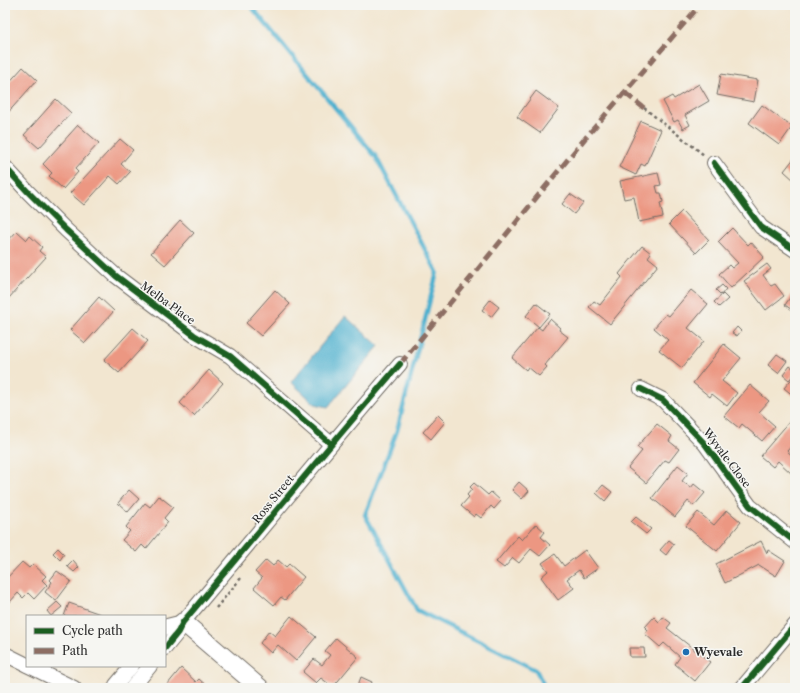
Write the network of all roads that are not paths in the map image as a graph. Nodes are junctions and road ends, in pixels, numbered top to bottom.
1 (714, 163) dead end
2 (5, 167) edge
3 (795, 250) edge
4 (400, 364) dead end
5 (642, 389) dead end
6 (331, 444) junction
7 (795, 542) edge
8 (183, 622) junction
9 (795, 625) edge
10 (166, 627) edge
11 (166, 647) edge
12 (5, 654) edge
13 (26, 664) edge
14 (32, 667) edge
15 (131, 667) edge
16 (149, 667) edge
17 (74, 688) edge
18 (115, 688) edge
19 (132, 688) edge
20 (260, 688) edge
21 (742, 688) edge

1 - 3 street
2 - 6 street, Melba Place
4 - 6 street, Ross Street
5 - 7 street, Wyvale Close
6 - 8 street, Ross Street
8 - 10 street
8 - 11 street, Ross Street
8 - 20 street
9 - 21 street
12 - 13 street
14 - 17 street
15 - 18 street
16 - 19 street

